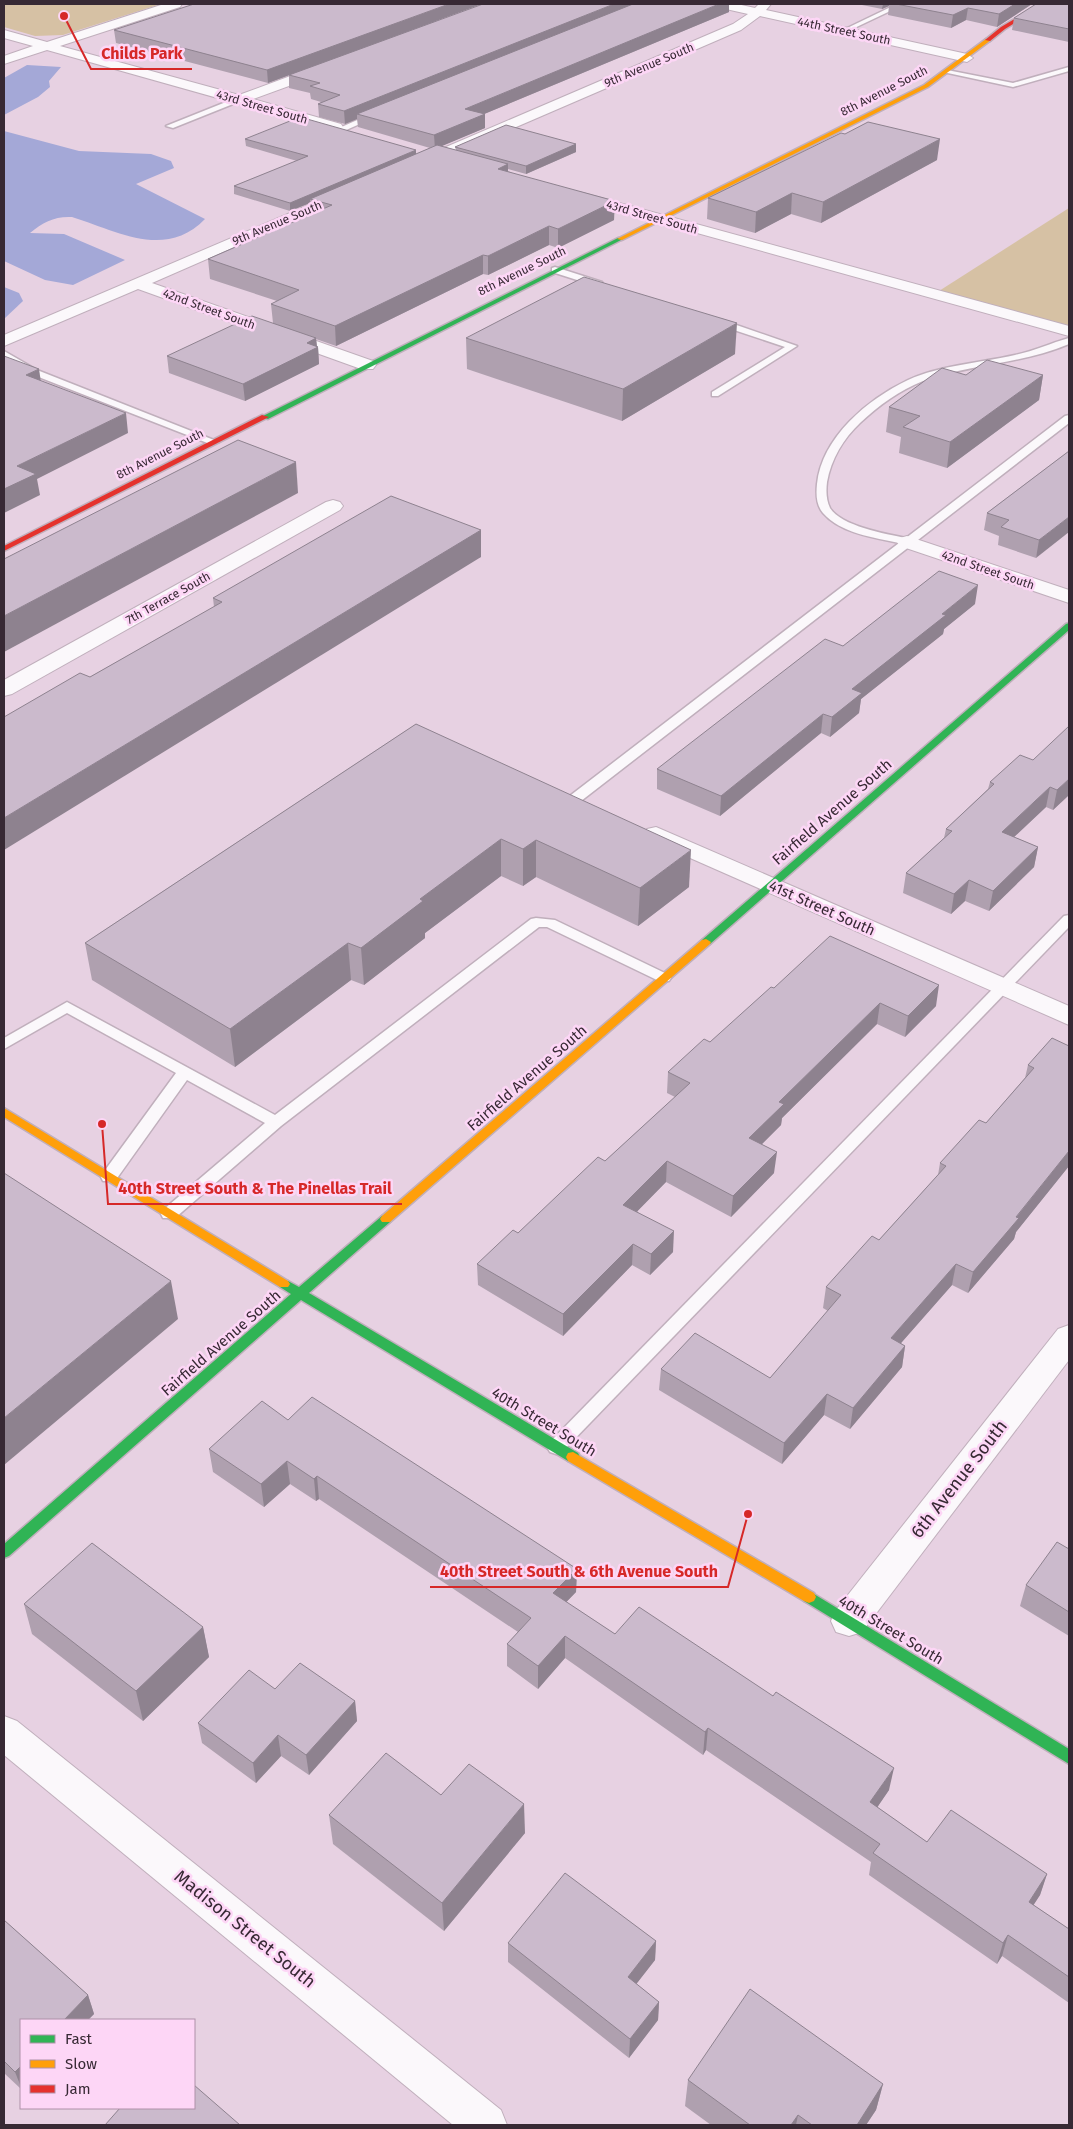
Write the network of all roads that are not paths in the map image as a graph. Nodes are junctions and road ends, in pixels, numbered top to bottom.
1 (176, 4) edge
2 (721, 4) edge
3 (902, 4) edge
4 (762, 8) edge
5 (1044, 8) edge
6 (844, 31) junction
7 (4, 34) edge
8 (47, 46) junction
9 (967, 58) junction
10 (4, 60) edge
11 (334, 65) edge
12 (1069, 69) edge
13 (946, 72) junction
14 (240, 100) junction
15 (382, 113) edge
16 (170, 126) dead end
17 (341, 129) junction
18 (369, 137) edge
19 (415, 150) edge
20 (434, 156) junction
21 (462, 163) edge
22 (409, 166) edge
23 (354, 190) edge
24 (565, 192) edge
25 (658, 219) junction
26 (555, 270) junction
27 (137, 283) junction
28 (612, 288) edge
29 (706, 318) edge
30 (1069, 331) edge
31 (4, 341) edge
32 (1069, 341) edge
33 (4, 354) edge
34 (367, 365) junction
35 (715, 394) dead end
36 (1069, 418) edge
37 (214, 442) junction
38 (333, 506) dead end
39 (907, 542) junction
40 (4, 549) edge
41 (1069, 597) edge
42 (1069, 626) edge
43 (4, 689) edge
44 (576, 798) joint
45 (602, 810) edge
46 (638, 826) edge
47 (770, 886) junction
48 (1069, 918) edge
49 (664, 978) junction
50 (1004, 988) junction
51 (1069, 1016) edge
52 (4, 1044) edge
53 (185, 1072) junction
54 (4, 1112) edge
55 (276, 1122) junction
56 (109, 1177) junction
57 (169, 1214) junction
58 (300, 1294) junction
59 (1069, 1337) edge
60 (556, 1447) junction
61 (4, 1552) edge
62 (849, 1621) junction
63 (4, 1733) edge
64 (1069, 1757) edge
65 (486, 2125) edge

1 - 8 street
2 - 4 street, 44th Street South
3 - 6 lane
4 - 6 street, 44th Street South
4 - 20 street, 9th Avenue South
5 - 9 street, 8th Avenue South
6 - 9 street, 44th Street South
7 - 8 street, 43rd Street South
8 - 10 street
8 - 14 street, 43rd Street South
9 - 13 street, 8th Avenue South
11 - 14 street
12 - 13 lane
13 - 25 street, 8th Avenue South
14 - 16 lane
14 - 17 street, 43rd Street South
15 - 17 lane
17 - 18 street, 43rd Street South
19 - 20 street
20 - 21 street
20 - 22 street, 9th Avenue South
23 - 27 street, 9th Avenue South
24 - 25 street, 43rd Street South
25 - 26 street, 8th Avenue South
25 - 30 street, 43rd Street South
26 - 28 lane
26 - 34 street, 8th Avenue South
27 - 31 street, 9th Avenue South
27 - 34 street, 42nd Street South
29 - 35 lane
32 - 39 lane
33 - 37 lane
34 - 37 street, 8th Avenue South
36 - 39 lane
37 - 40 street, 8th Avenue South
38 - 43 street, 7th Terrace South
39 - 41 street, 42nd Street South
39 - 44 lane
42 - 47 street, Fairfield Avenue South
44 - 45 street
46 - 47 street, 41st Street South
47 - 49 street, Fairfield Avenue South
47 - 50 street, 41st Street South
48 - 50 lane
49 - 55 lane
49 - 58 street, Fairfield Avenue South
50 - 51 street, 41st Street South
50 - 60 lane
52 - 53 lane
53 - 55 lane
53 - 56 lane
54 - 56 street, 40th Street South
55 - 57 lane
56 - 57 street, 40th Street South
57 - 58 street, 40th Street South
58 - 60 street, 40th Street South
58 - 61 street, Fairfield Avenue South
59 - 62 street, 6th Avenue South
60 - 62 street, 40th Street South
62 - 64 street, 40th Street South
63 - 65 street, Madison Street South

